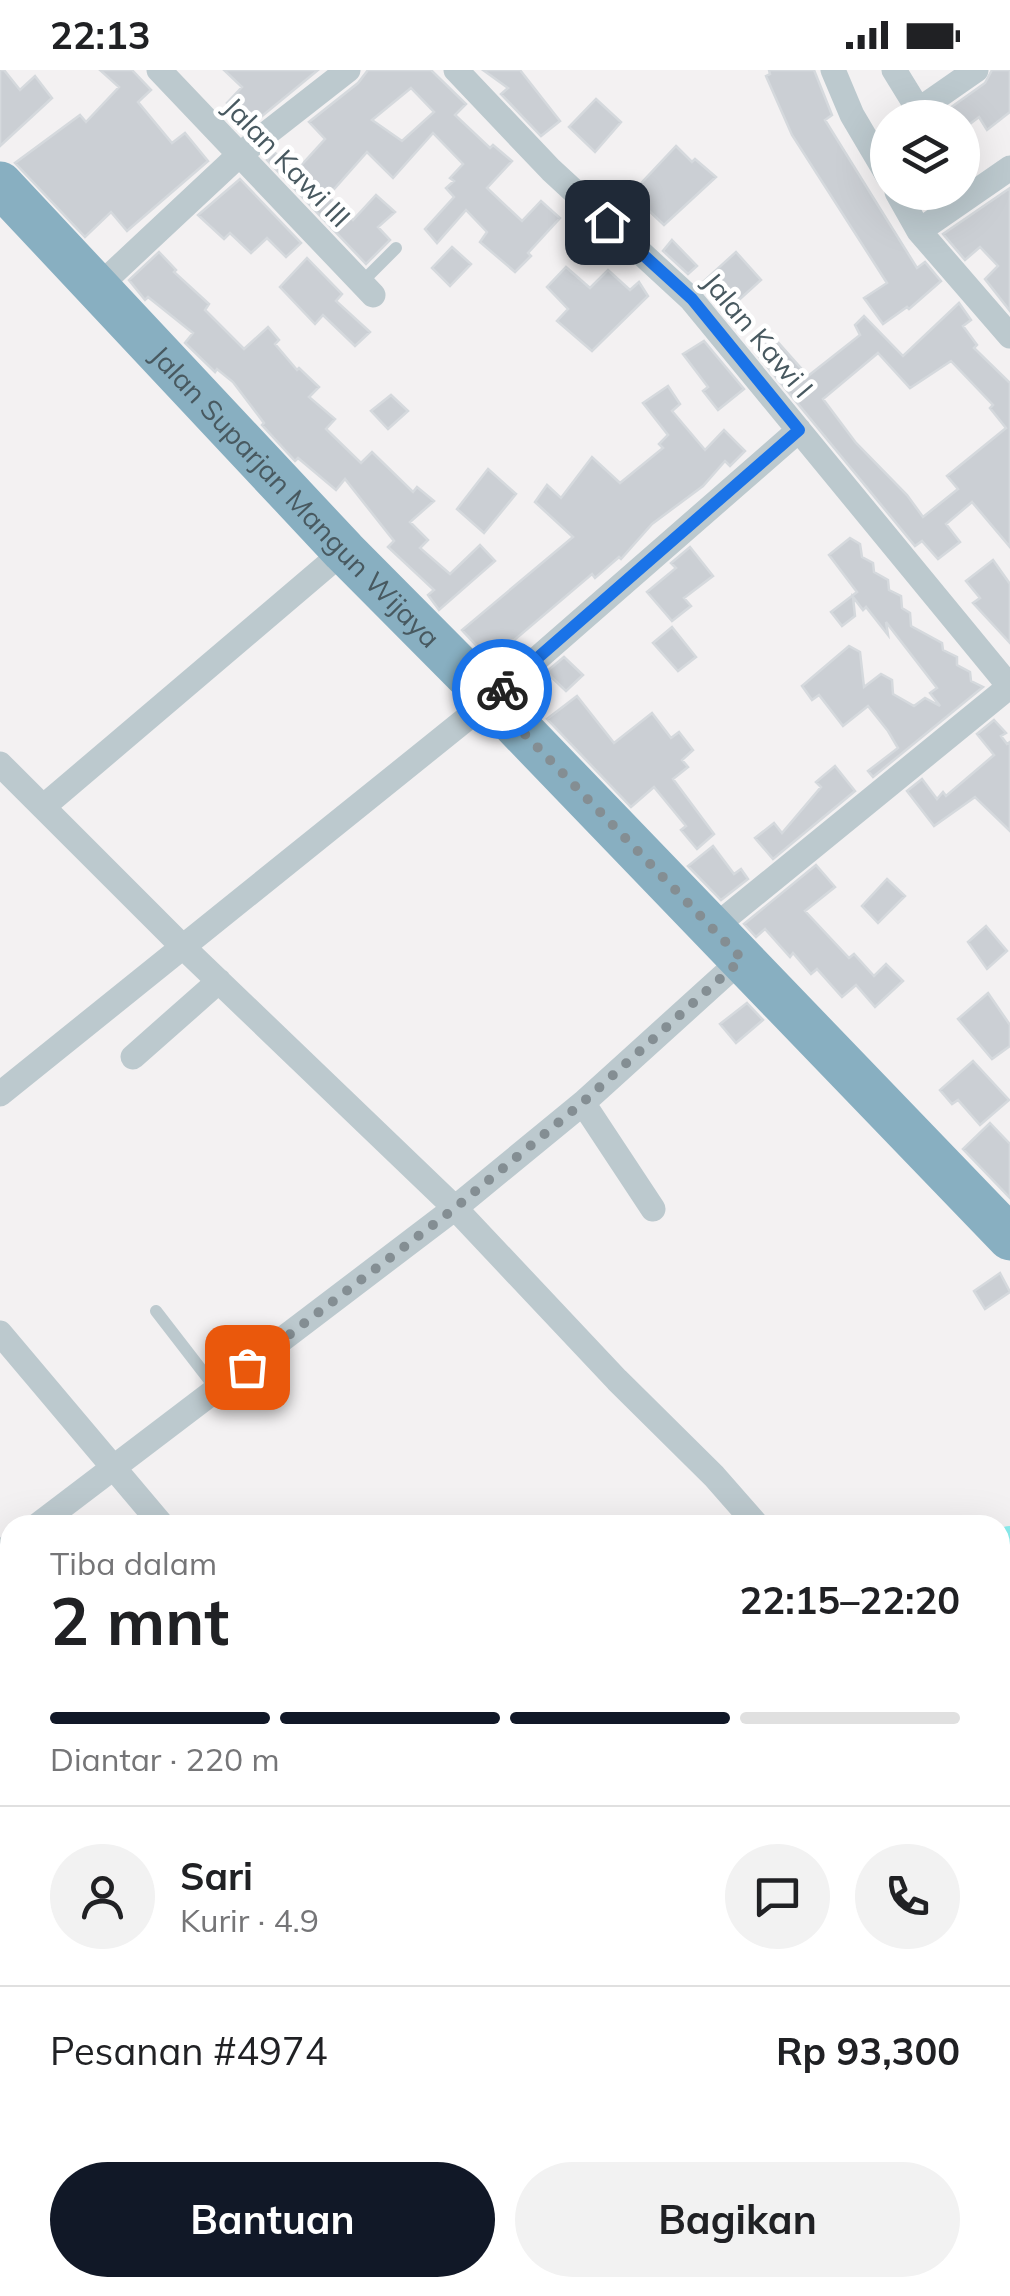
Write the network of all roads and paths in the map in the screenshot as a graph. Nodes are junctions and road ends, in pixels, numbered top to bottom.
1 (159, 70) edge
2 (348, 70) edge
3 (456, 70) edge
4 (833, 70) edge
5 (894, 70) edge
6 (976, 70) edge
7 (906, 100) edge
8 (932, 100) edge
9 (870, 126) edge
10 (238, 156) junction
11 (1010, 168) edge
12 (0, 184) edge
13 (907, 210) edge
14 (919, 230) junction
15 (396, 248) dead end
16 (98, 287) junction
17 (367, 288) joint
18 (999, 301) edge
19 (1010, 336) edge
20 (799, 430) junction
21 (344, 551) junction
22 (1010, 687) edge
23 (491, 699) junction
24 (0, 764) edge
25 (43, 806) junction
26 (727, 944) junction
27 (182, 946) junction
28 (218, 980) junction
29 (133, 1057) dead end
30 (0, 1094) edge
31 (582, 1103) junction
32 (455, 1208) junction
33 (654, 1209) dead end
34 (1010, 1238) edge
35 (156, 1310) dead end
36 (0, 1334) edge
37 (218, 1390) junction
38 (114, 1469) junction
39 (52, 1515) edge
40 (153, 1515) edge
41 (748, 1515) edge

1 - 10 street, Jalan Kawi III
2 - 10 street
3 - 20 street, Jalan Kawi I
4 - 9 street
5 - 7 street
6 - 8 street
10 - 16 street
10 - 17 street, Jalan Kawi III
11 - 14 street
12 - 16 highway, Jalan Suparjan Mangun Wijaya
13 - 14 street
14 - 18 street
15 - 17 lane
16 - 21 highway, Jalan Suparjan Mangun Wijaya
18 - 19 street
20 - 22 street, Jalan Kawi I
20 - 23 street
21 - 23 highway, Jalan Suparjan Mangun Wijaya
21 - 25 street
22 - 26 street
23 - 26 highway, Jalan Suparjan Mangun Wijaya
23 - 27 street
24 - 25 street
25 - 27 street
26 - 31 street
26 - 34 highway, Jalan Suparjan Mangun Wijaya
27 - 28 street
27 - 30 street
28 - 29 street
28 - 32 street
31 - 32 street
31 - 33 street
32 - 37 street
32 - 41 street
35 - 37 lane
36 - 38 street
37 - 38 street
38 - 39 street
38 - 40 street

